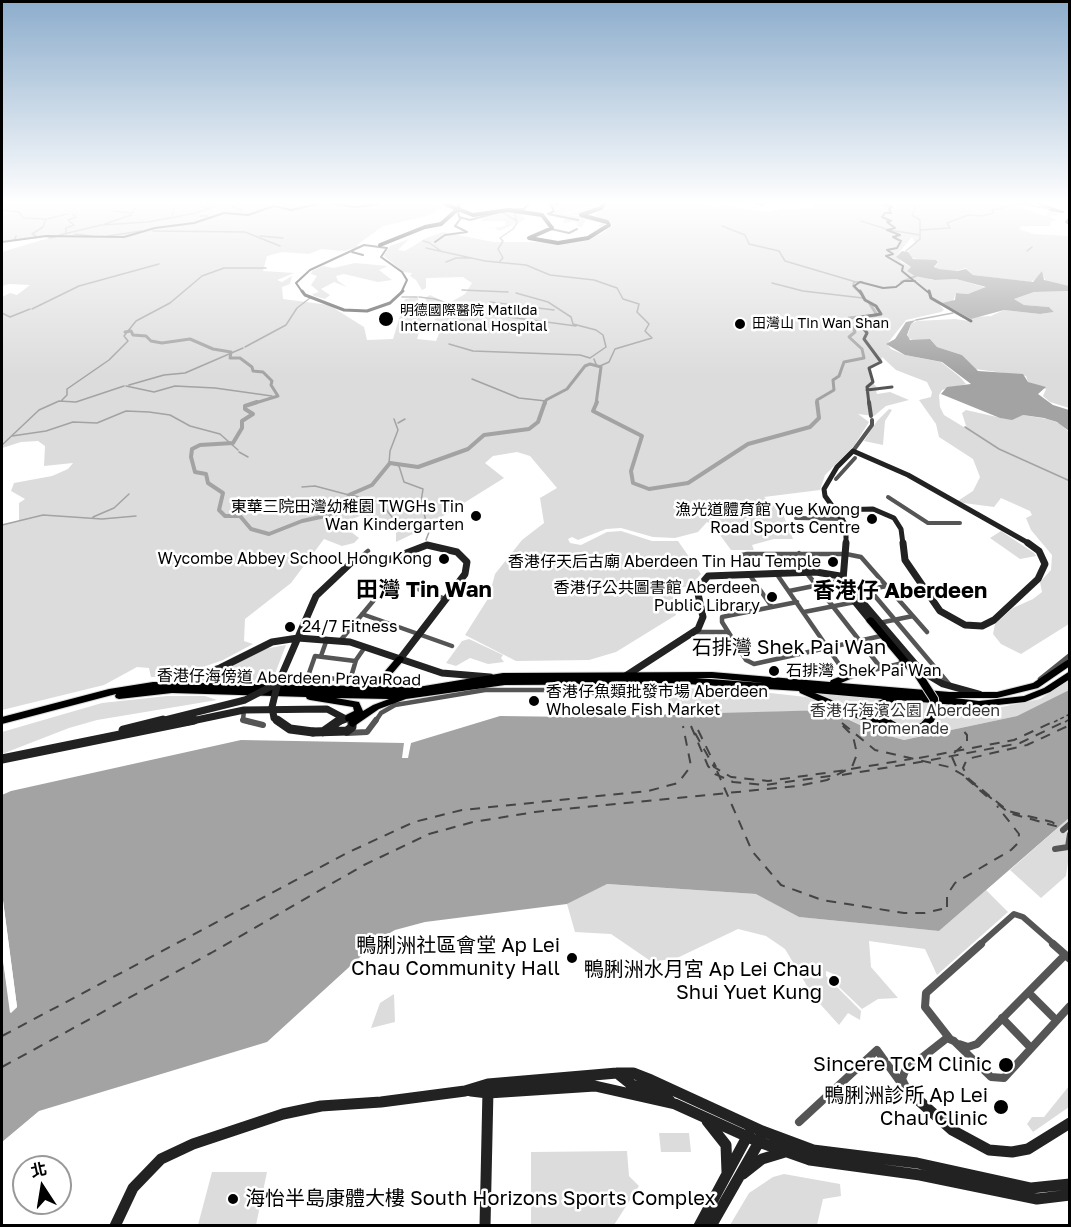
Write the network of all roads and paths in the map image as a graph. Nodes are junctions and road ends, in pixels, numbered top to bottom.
1 (329, 261) edge
2 (388, 261) edge
3 (895, 261) edge
4 (912, 279) junction
5 (972, 321) dead end
6 (892, 387) dead end
7 (867, 390) junction
8 (854, 455) junction
9 (836, 479) dead end
10 (888, 497) dead end
11 (837, 510) junction
12 (796, 518) dead end
13 (843, 519) junction
14 (960, 523) dead end
15 (368, 551) dead end
16 (799, 553) junction
17 (846, 554) junction
18 (360, 558) junction
19 (743, 562) dead end
20 (806, 572) junction
21 (748, 573) junction
22 (776, 573) junction
23 (838, 576) junction
24 (886, 584) junction
25 (409, 585) dead end
26 (817, 586) junction
27 (869, 590) junction
28 (789, 591) junction
29 (854, 592) junction
30 (446, 599) junction
31 (374, 600) dead end
32 (796, 602) junction
33 (855, 602) junction
34 (833, 606) junction
35 (772, 607) junction
36 (804, 612) junction
37 (362, 614) junction
38 (913, 616) junction
39 (895, 620) junction
40 (878, 626) junction
41 (695, 632) junction
42 (728, 632) junction
43 (927, 632) dead end
44 (419, 634) junction
45 (298, 638) junction
46 (327, 639) junction
47 (340, 640) junction
48 (860, 641) junction
49 (365, 646) junction
50 (452, 646) dead end
51 (829, 647) junction
52 (1070, 655) edge
53 (318, 656) junction
54 (925, 656) junction
55 (400, 659) junction
56 (355, 661) junction
57 (906, 661) junction
58 (1070, 661) edge
59 (646, 663) junction
60 (881, 668) junction
61 (915, 671) junction
62 (282, 672) junction
63 (1070, 674) edge
64 (852, 675) junction
65 (654, 676) junction
66 (351, 677) junction
67 (493, 677) junction
68 (624, 677) junction
69 (377, 678) dead end
70 (829, 683) junction
71 (161, 685) junction
72 (1035, 686) junction
73 (951, 687) junction
74 (357, 689) junction
75 (799, 689) junction
76 (593, 693) dead end
77 (302, 694) junction
78 (405, 696) junction
79 (987, 696) junction
80 (900, 698) junction
81 (244, 710) junction
82 (929, 718) junction
83 (2, 721) edge
84 (263, 724) dead end
85 (345, 724) junction
86 (2, 726) edge
87 (64, 746) junction
88 (2, 759) edge
89 (1068, 829) edge
90 (1055, 849) dead end
91 (1067, 957) edge
92 (1032, 996) dead end
93 (1070, 1006) edge
94 (1053, 1017) dead end
95 (1002, 1018) junction
96 (950, 1039) junction
97 (957, 1044) junction
98 (1031, 1048) junction
99 (617, 1073) junction
100 (488, 1089) junction
101 (908, 1091) junction
102 (675, 1104) junction
103 (702, 1117) junction
104 (799, 1122) dead end
105 (1070, 1122) edge
106 (755, 1134) junction
107 (785, 1152) junction
108 (732, 1177) junction
109 (1070, 1184) edge
110 (1070, 1195) edge
111 (115, 1226) edge
112 (485, 1226) edge
113 (699, 1226) edge
114 (711, 1226) edge

1 - 2 street
3 - 4 street
4 - 5 street
4 - 7 street
6 - 7 street
7 - 8 street
8 - 9 street
8 - 11 main road
8 - 11 main road
10 - 14 street
11 - 13 main road
12 - 13 street
13 - 17 main road
15 - 18 street
16 - 17 street
16 - 19 street
16 - 20 street
17 - 23 main road
17 - 24 street
18 - 30 main road
18 - 45 main road
20 - 22 main road
20 - 23 main road
20 - 26 street
21 - 22 main road
21 - 35 street
21 - 41 main road
22 - 28 street
23 - 26 street
23 - 29 main road
23 - 33 main road
24 - 27 street
24 - 38 street
25 - 30 street
26 - 28 street
26 - 34 street
27 - 29 street
27 - 39 street
28 - 32 street
29 - 40 main road
30 - 44 main road
31 - 37 street
32 - 35 street
32 - 36 street
33 - 34 street
33 - 40 main road
34 - 36 street
34 - 48 street
35 - 42 street
36 - 51 street
37 - 44 street
37 - 47 street
38 - 39 street
38 - 43 street
39 - 40 street
39 - 54 street
40 - 48 street
40 - 57 main road
40 - 61 main road
40 - 61 main road
41 - 42 street
41 - 59 main road
42 - 51 street
44 - 50 street
44 - 55 main road
45 - 46 main road
45 - 62 main road
45 - 71 main road
46 - 47 main road
46 - 53 street
47 - 49 main road
48 - 51 street
48 - 60 street
49 - 55 main road
49 - 56 street
51 - 64 street
52 - 72 street
53 - 56 street
53 - 66 street
54 - 57 street
54 - 73 street
55 - 67 main road
55 - 74 main road
56 - 66 street
57 - 60 street
57 - 73 main road
58 - 72 main road, 香港仔海傍道 Aberdeen Praya Road
59 - 65 main road
59 - 68 main road
60 - 64 street
61 - 82 main road, bridge
62 - 85 main road, bridge
62 - 87 main road, bridge
63 - 80 main road, 香港仔海傍道 Aberdeen Praya Road
64 - 70 main road
65 - 68 main road, 香港仔海傍道 Aberdeen Praya Road
65 - 70 main road, 香港仔海傍道 Aberdeen Praya Road
66 - 69 street
67 - 68 main road, 香港仔海傍道 Aberdeen Praya Road
67 - 74 main road, 香港仔海傍道 Aberdeen Praya Road
70 - 79 main road, 香港仔海傍道 Aberdeen Praya Road
71 - 74 main road, 香港仔海傍道 Aberdeen Praya Road
71 - 83 main road, 香港仔海傍道 Aberdeen Praya Road
72 - 79 main road, 香港仔海傍道 Aberdeen Praya Road
73 - 79 main road
75 - 78 main road, 香港仔海傍道 Aberdeen Praya Road
75 - 80 main road, 香港仔海傍道 Aberdeen Praya Road
75 - 82 main road
76 - 85 street
77 - 78 main road, 香港仔海傍道 Aberdeen Praya Road
77 - 85 main road
77 - 86 main road, 香港仔海傍道 Aberdeen Praya Road
78 - 85 main road
80 - 82 main road
81 - 84 street
81 - 85 main road
81 - 87 main road
87 - 88 main road
89 - 90 street
91 - 95 street
91 - 96 street
92 - 94 street
93 - 98 street
95 - 97 street
95 - 98 street
96 - 97 street
96 - 101 street
97 - 98 street
99 - 100 main road
99 - 102 main road
99 - 106 main road
100 - 102 main road
100 - 111 main road
100 - 112 main road
101 - 104 street
101 - 105 main road
102 - 103 main road
103 - 106 main road
103 - 108 main road
106 - 107 main road
106 - 108 main road
106 - 109 main road
107 - 108 main road
107 - 110 main road
108 - 113 main road
108 - 114 main road

